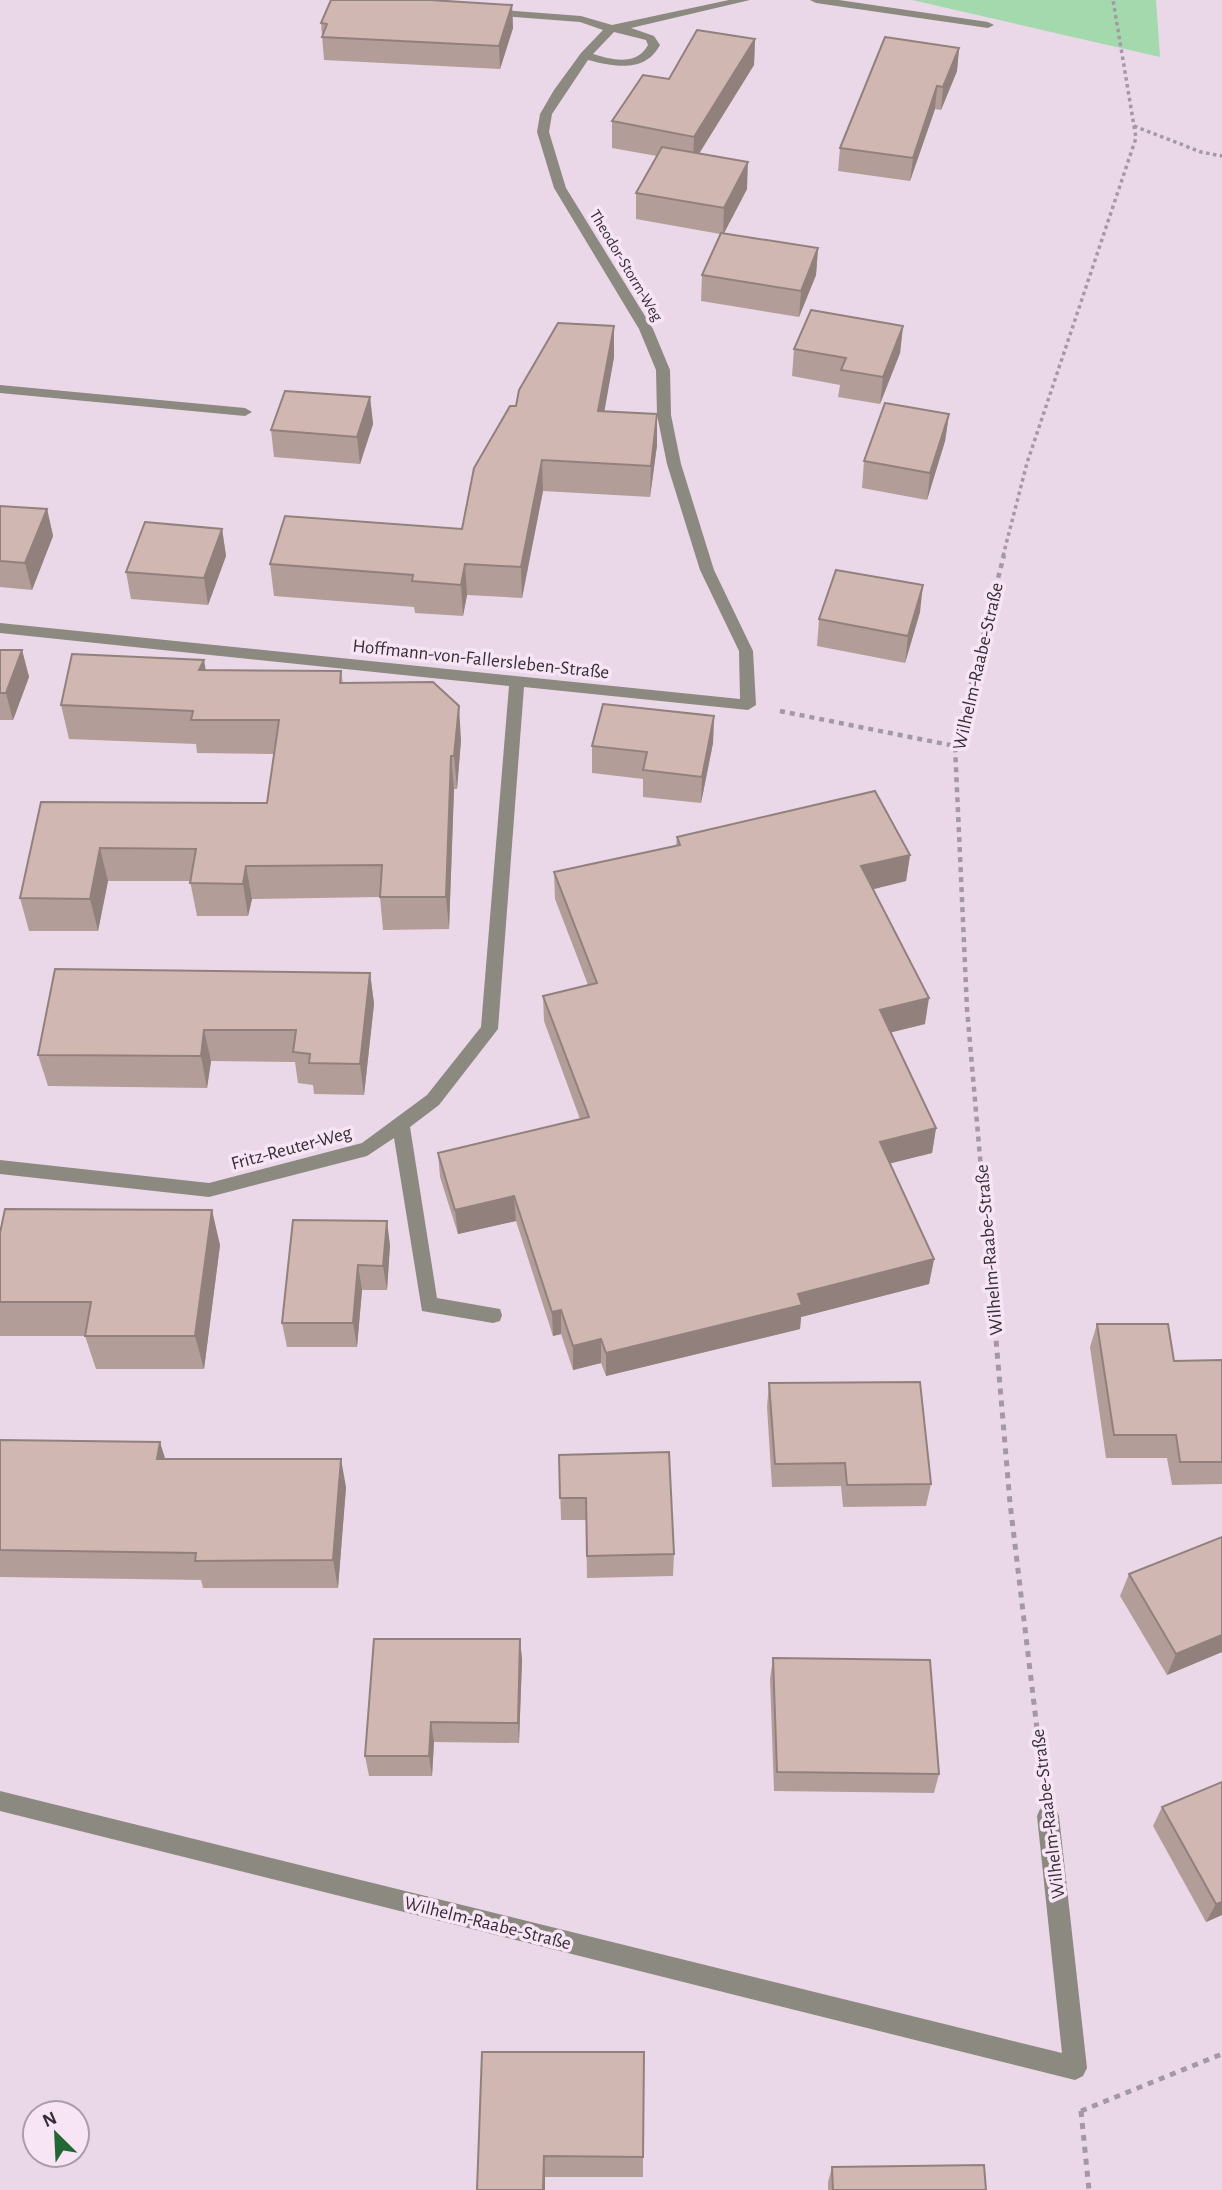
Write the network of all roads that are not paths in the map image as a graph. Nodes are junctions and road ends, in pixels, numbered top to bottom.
1 (744, 0) edge
2 (816, 0) edge
3 (471, 11) edge
4 (988, 25) dead end
5 (611, 29) junction
6 (586, 55) junction
7 (0, 390) edge
8 (245, 412) dead end
9 (0, 628) edge
10 (517, 680) junction
11 (748, 705) joint
12 (401, 1124) junction
13 (0, 1167) edge
14 (493, 1315) dead end
15 (0, 1801) edge
16 (1048, 1816) road end

1 - 5 street
2 - 4 street
3 - 5 street
5 - 6 street, Theodor-Storm-Weg
5 - 6 street
6 - 11 street, Theodor-Storm-Weg
7 - 8 street
9 - 10 street, Hoffmann-von-Fallersleben-Straße
10 - 11 street, Hoffmann-von-Fallersleben-Straße
10 - 12 street, Fritz-Reuter-Weg
12 - 13 street, Fritz-Reuter-Weg
12 - 14 street
15 - 16 street, Wilhelm-Raabe-Straße

